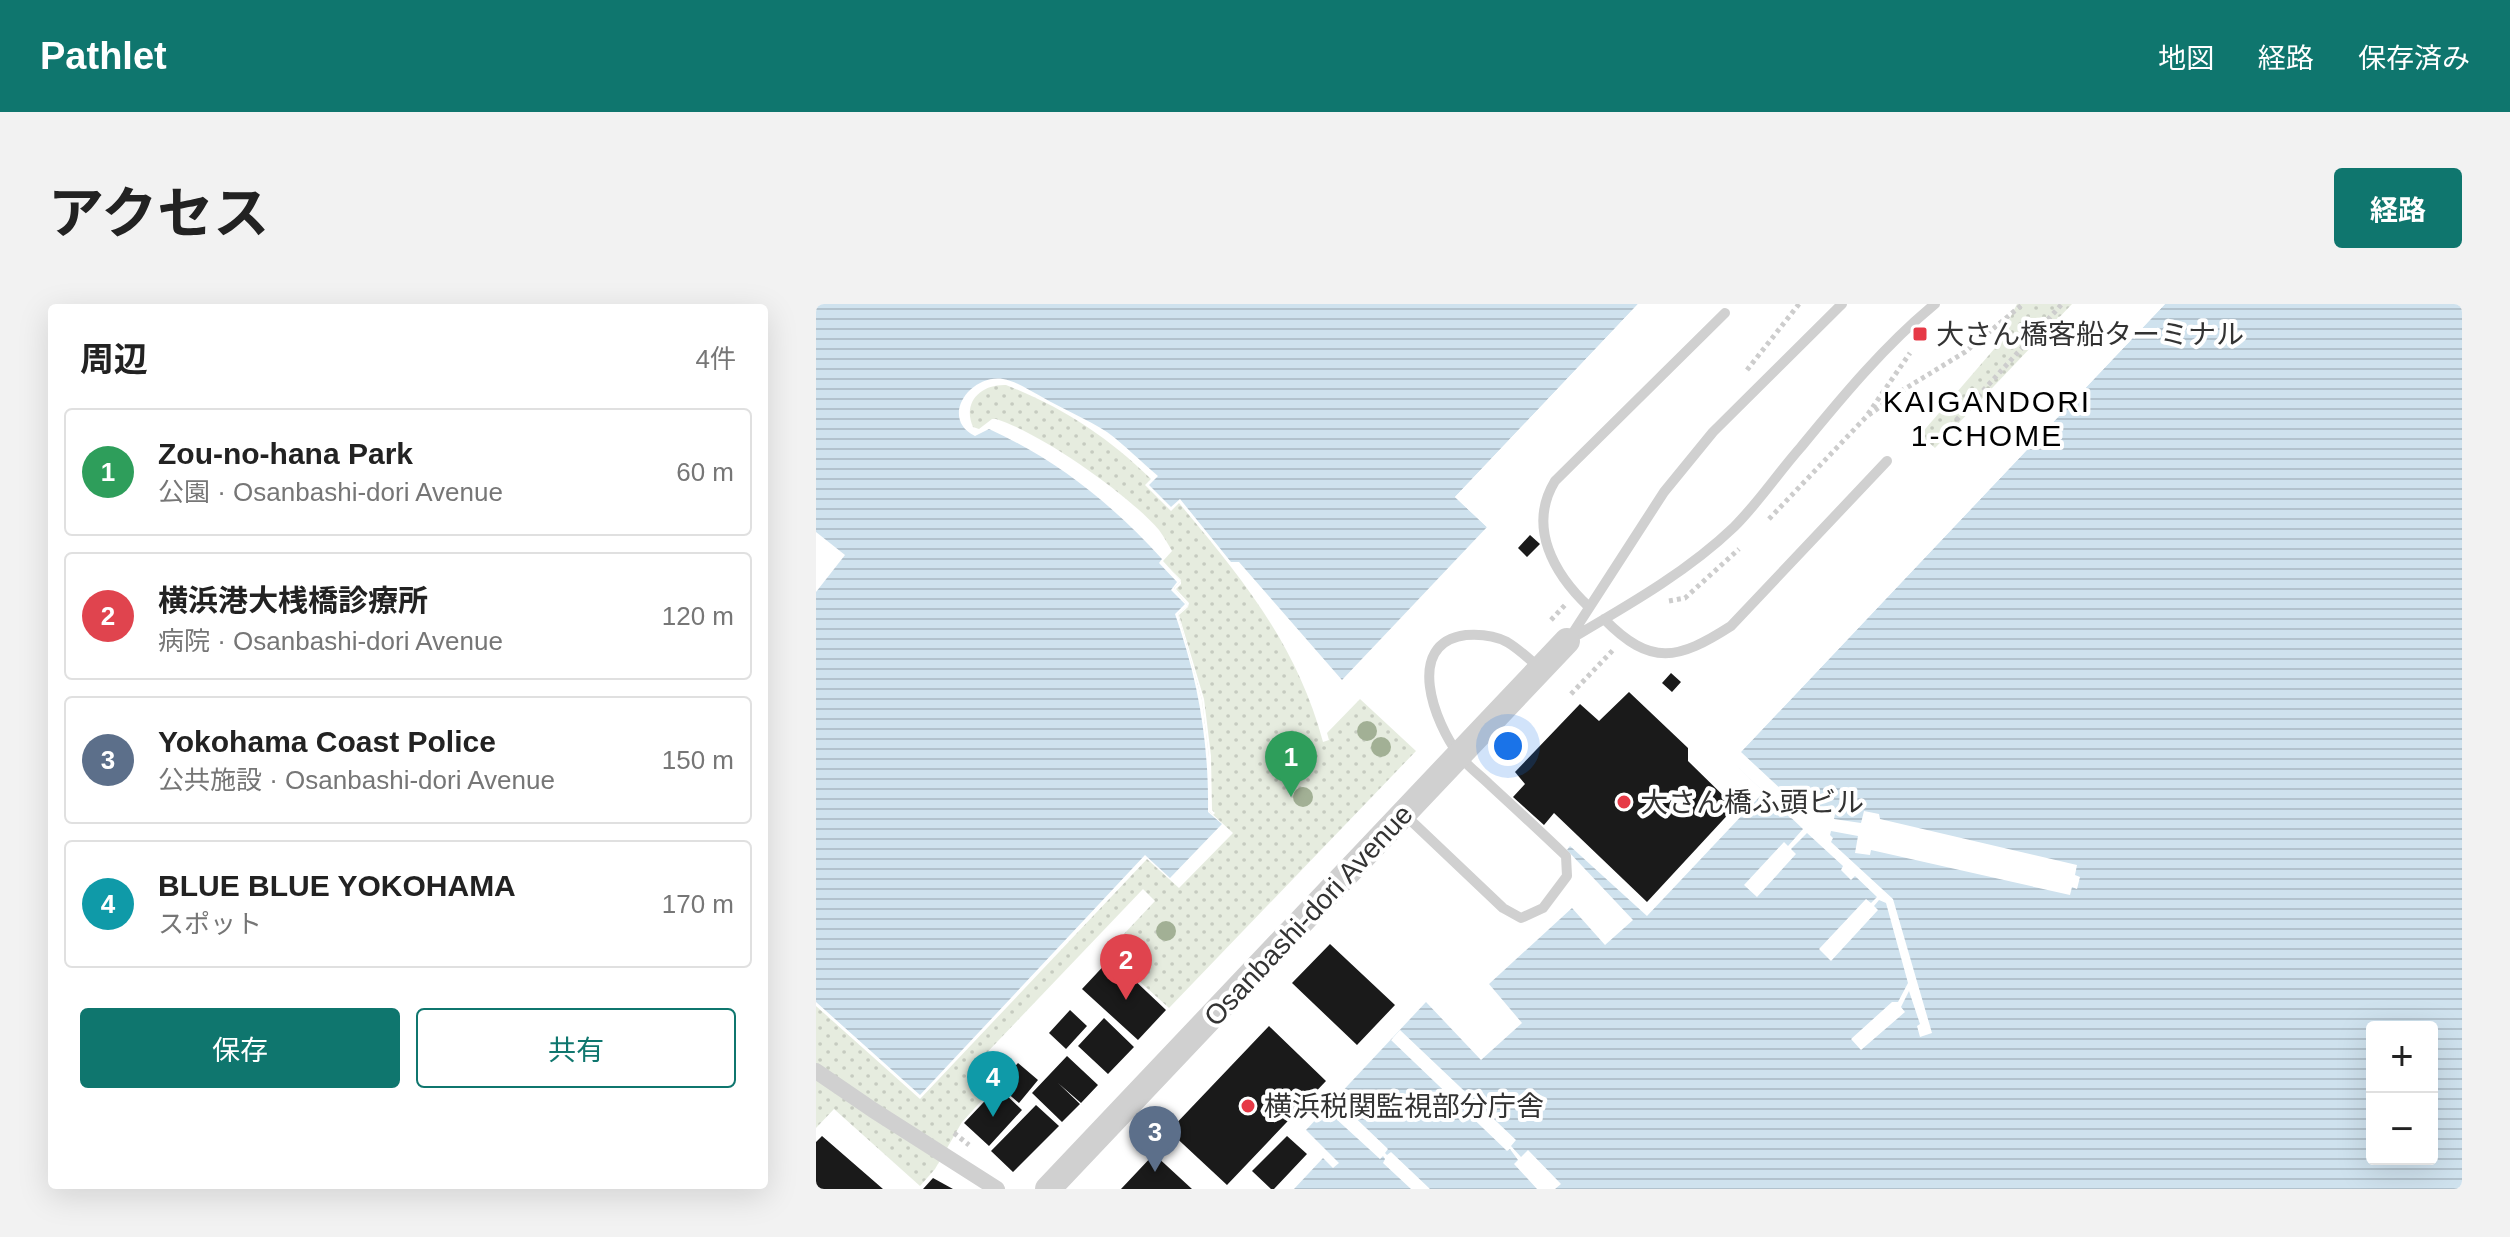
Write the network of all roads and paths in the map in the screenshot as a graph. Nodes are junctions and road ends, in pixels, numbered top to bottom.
1 (1842, 304) edge
2 (1935, 304) edge
3 (2023, 304) edge
4 (2062, 304) edge
5 (1725, 313) dead end
6 (1912, 350) dead end
7 (1866, 417) junction
8 (1940, 438) dead end
9 (1887, 461) dead end
10 (1763, 525) dead end
11 (1741, 548) dead end
12 (1657, 603) dead end
13 (1589, 607) junction
14 (1604, 619) junction
15 (1624, 638) junction
16 (1567, 641) junction
17 (1541, 669) junction
18 (1571, 694) dead end
19 (1459, 755) junction
20 (1404, 814) junction
21 (816, 1071) edge
22 (997, 1189) edge
23 (1048, 1189) edge

1 - 13 lane
2 - 14 lane
3 - 7 path
4 - 8 path
5 - 13 lane
6 - 7 path
7 - 10 path
9 - 15 lane
11 - 12 path
13 - 16 lane
14 - 15 lane
14 - 16 lane
15 - 18 path
16 - 17 street, Osanbashi-dori Avenue
17 - 19 street, Osanbashi-dori Avenue
17 - 19 lane
19 - 20 street, Osanbashi-dori Avenue
19 - 20 lane
20 - 23 street, Osanbashi-dori Avenue
21 - 22 street

